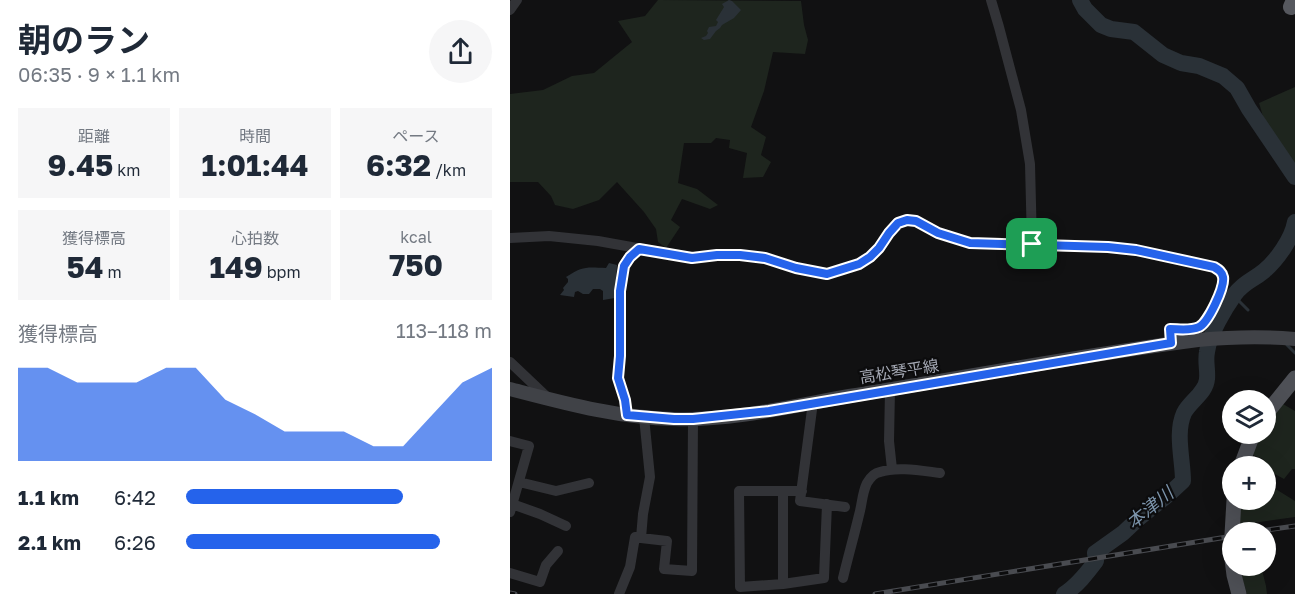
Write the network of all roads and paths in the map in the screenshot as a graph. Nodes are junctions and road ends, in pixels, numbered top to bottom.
1 (517, 0) edge
2 (991, 0) edge
3 (510, 10) edge
4 (510, 238) edge
5 (1032, 244) junction
6 (639, 249) junction
7 (1295, 339) edge
8 (1171, 343) junction
9 (510, 362) edge
10 (1295, 378) edge
11 (510, 389) edge
12 (890, 390) junction
13 (550, 399) junction
14 (813, 402) junction
15 (1276, 402) edge
16 (627, 415) junction
17 (644, 417) junction
18 (693, 419) junction
19 (510, 441) edge
20 (892, 470) junction
21 (940, 472) dead end
22 (519, 482) junction
23 (589, 483) dead end
24 (783, 491) junction
25 (802, 491) junction
26 (827, 504) junction
27 (844, 507) dead end
28 (511, 508) edge
29 (1233, 510) edge
30 (566, 526) dead end
31 (641, 538) junction
32 (558, 551) dead end
33 (510, 573) edge
34 (843, 578) dead end
35 (783, 584) junction
36 (619, 594) edge
37 (1239, 594) edge

1 - 3 street
2 - 5 street
4 - 6 street
5 - 6 street
5 - 8 street
6 - 16 street
7 - 8 main road, 高松琴平線
8 - 12 main road, 高松琴平線
9 - 13 street
10 - 15 main road
11 - 13 main road, 高松琴平線
12 - 14 main road, 高松琴平線
12 - 20 street
13 - 16 main road, 高松琴平線
14 - 18 main road, 高松琴平線
14 - 25 street
16 - 17 main road, 高松琴平線
17 - 18 main road, 高松琴平線
17 - 31 street
18 - 31 street
19 - 22 street
20 - 21 street
20 - 34 street
22 - 23 street
22 - 28 street
24 - 25 street
24 - 35 street
24 - 35 street
25 - 26 street
26 - 27 street
26 - 35 street
28 - 30 street
29 - 37 main road
31 - 36 street
32 - 33 street

